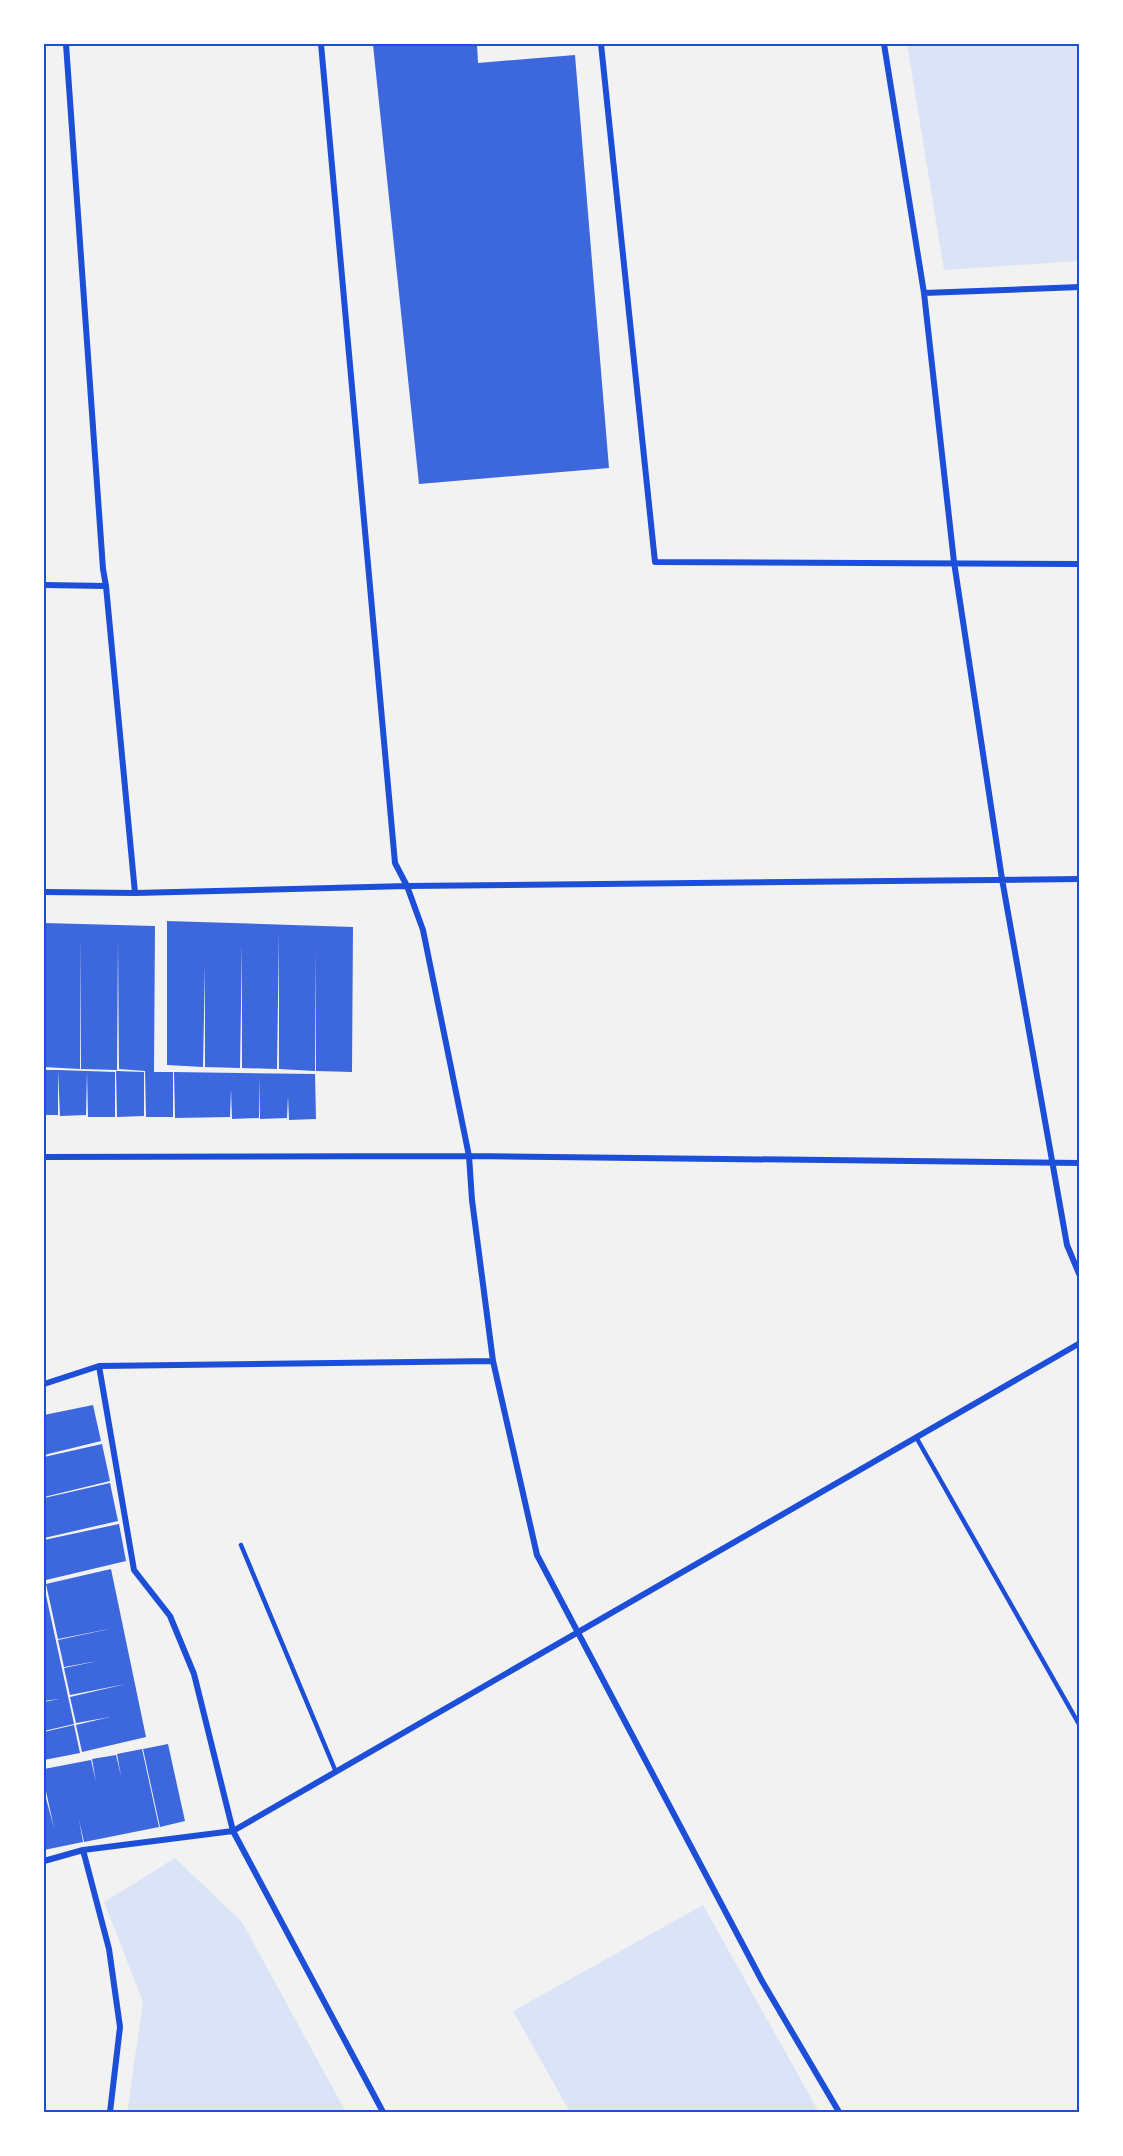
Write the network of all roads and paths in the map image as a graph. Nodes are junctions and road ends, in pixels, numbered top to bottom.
1 (66, 44) edge
2 (321, 44) edge
3 (601, 44) edge
4 (884, 44) edge
5 (1080, 287) edge
6 (924, 293) junction
7 (954, 562) junction
8 (1080, 564) edge
9 (44, 585) edge
10 (106, 586) junction
11 (1002, 879) junction
12 (1080, 879) edge
13 (407, 886) junction
14 (44, 892) edge
15 (135, 893) junction
16 (470, 1156) junction
17 (44, 1157) edge
18 (1053, 1162) junction
19 (1080, 1163) edge
20 (1080, 1276) edge
21 (1080, 1343) edge
22 (493, 1361) junction
23 (99, 1366) junction
24 (44, 1384) edge
25 (916, 1437) junction
26 (241, 1545) dead end
27 (577, 1631) junction
28 (1080, 1726) edge
29 (336, 1772) junction
30 (233, 1831) junction
31 (83, 1850) junction
32 (44, 1861) edge
33 (110, 2112) edge
34 (383, 2112) edge
35 (839, 2112) edge

1 - 10 street
2 - 13 street
3 - 7 street
4 - 6 street
5 - 6 street
6 - 7 street
7 - 8 street
7 - 11 street
9 - 10 street
10 - 15 street
11 - 12 street
11 - 13 street
11 - 18 street
13 - 15 street
13 - 16 street
14 - 15 street
16 - 17 street
16 - 18 street
16 - 22 street
18 - 19 street
18 - 20 street
21 - 25 street
22 - 23 street
22 - 27 street
23 - 24 street
23 - 30 street
25 - 27 street
25 - 28 lane
26 - 29 lane
27 - 29 street
27 - 35 street
29 - 30 street
30 - 31 street
30 - 34 street
31 - 32 street
31 - 33 street

